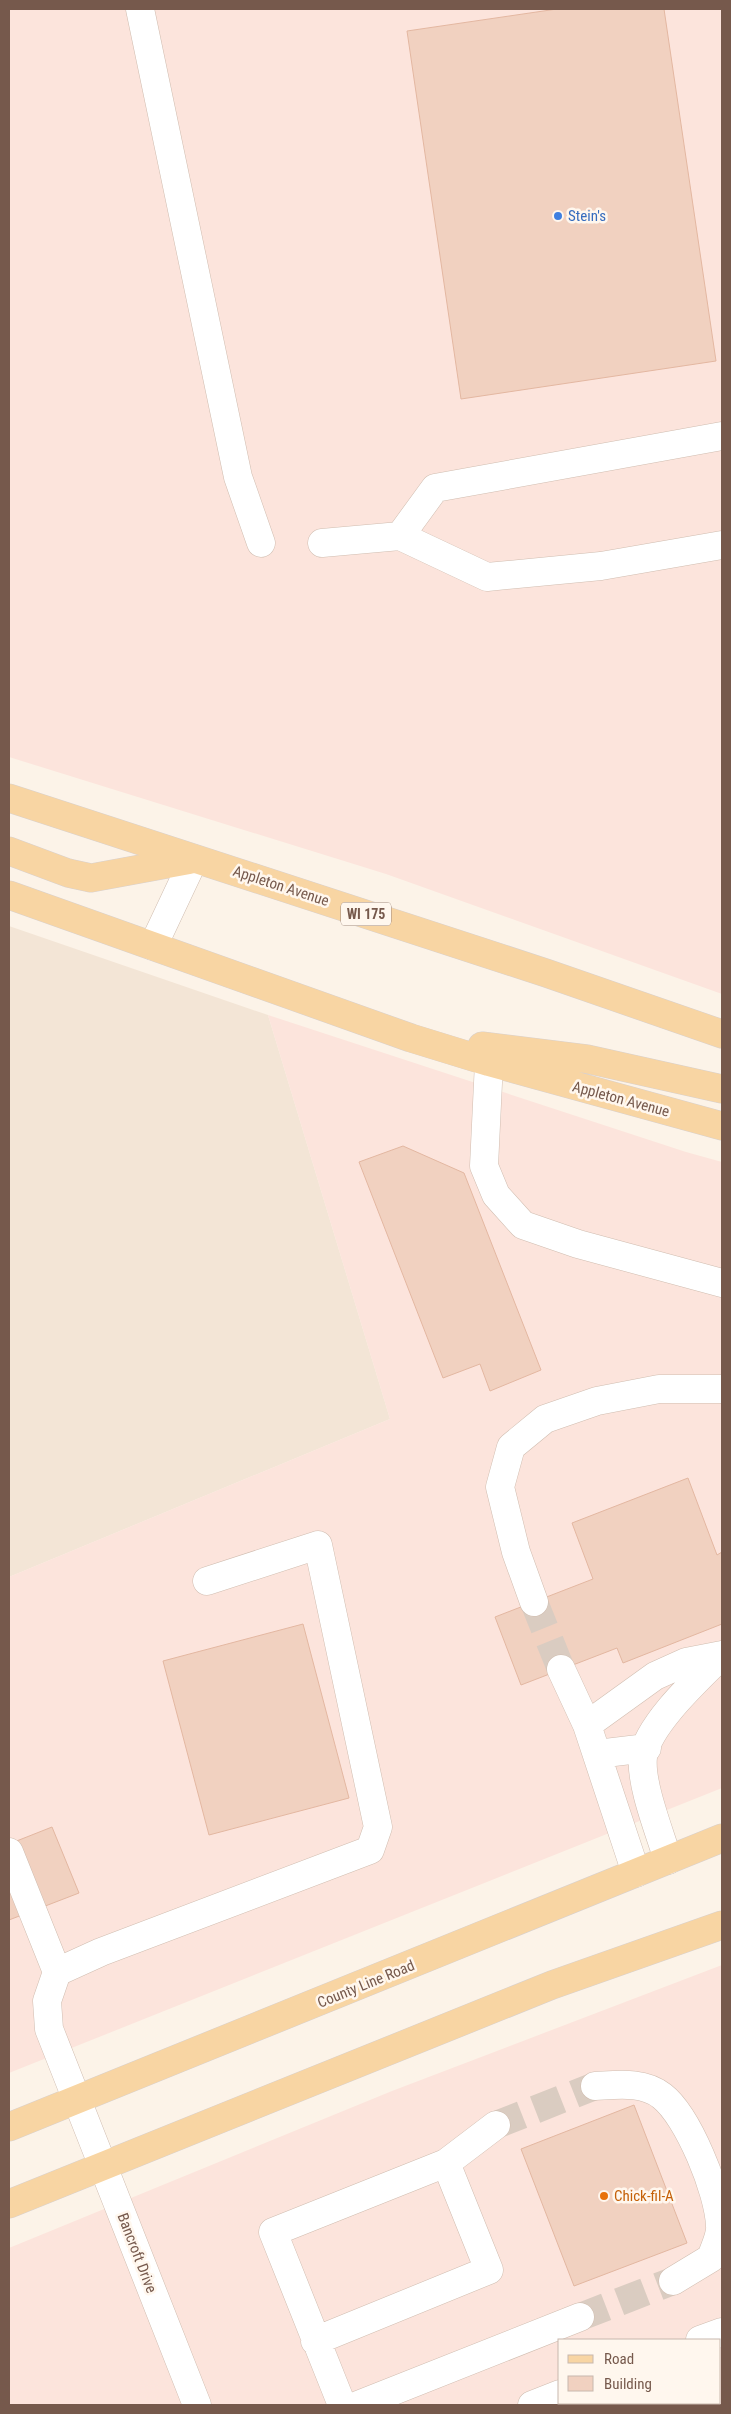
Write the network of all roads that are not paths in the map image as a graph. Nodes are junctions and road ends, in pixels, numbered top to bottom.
1 (140, 9) edge
2 (722, 436) edge
3 (400, 536) junction
4 (261, 543) dead end
5 (322, 543) dead end
6 (722, 545) edge
7 (9, 798) edge
8 (9, 851) edge
9 (194, 859) junction
10 (9, 895) edge
11 (153, 946) junction
12 (722, 1034) edge
13 (411, 1038) junction
14 (489, 1062) junction
15 (722, 1089) edge
16 (722, 1126) edge
17 (722, 1283) edge
18 (722, 1389) edge
19 (207, 1581) dead end
20 (534, 1602) tunnel mouth
21 (722, 1655) edge
22 (561, 1669) tunnel mouth
23 (587, 1724) junction
24 (647, 1748) junction
25 (597, 1754) junction
26 (722, 1838) edge
27 (9, 1852) edge
28 (668, 1860) junction
29 (636, 1873) junction
30 (722, 1925) edge
31 (57, 1972) junction
32 (595, 2086) tunnel mouth
33 (79, 2100) junction
34 (496, 2125) tunnel mouth
35 (9, 2127) edge
36 (446, 2163) junction
37 (103, 2165) junction
38 (9, 2204) edge
39 (674, 2281) tunnel mouth
40 (580, 2317) tunnel mouth
41 (722, 2332) edge
42 (703, 2339) edge
43 (315, 2342) junction
44 (558, 2395) edge
45 (197, 2405) edge
46 (342, 2405) edge
47 (358, 2405) edge
48 (532, 2405) edge

1 - 4 street
2 - 3 street
3 - 5 street
3 - 6 street
7 - 9 main road, Appleton Avenue / WI 175
8 - 9 main road
9 - 11 street
9 - 12 main road, Appleton Avenue / WI 175
10 - 11 main road, Appleton Avenue
11 - 13 main road, Appleton Avenue
13 - 14 main road, Appleton Avenue
13 - 15 main road
14 - 16 main road, Appleton Avenue
14 - 17 street
18 - 20 street
19 - 31 street
21 - 23 street
21 - 24 street
22 - 23 street
23 - 25 street
24 - 25 street
24 - 28 street
25 - 29 street
26 - 28 main road, County Line Road
27 - 31 street
28 - 29 main road, County Line Road
29 - 33 main road, County Line Road
30 - 37 main road
31 - 33 street, Bancroft Drive
32 - 39 street
33 - 35 main road, County Line Road
33 - 37 street, Bancroft Drive
34 - 36 street
36 - 43 street
36 - 43 street
37 - 38 main road
37 - 45 street, Bancroft Drive
40 - 47 street
41 - 42 street
43 - 46 street
44 - 48 street

